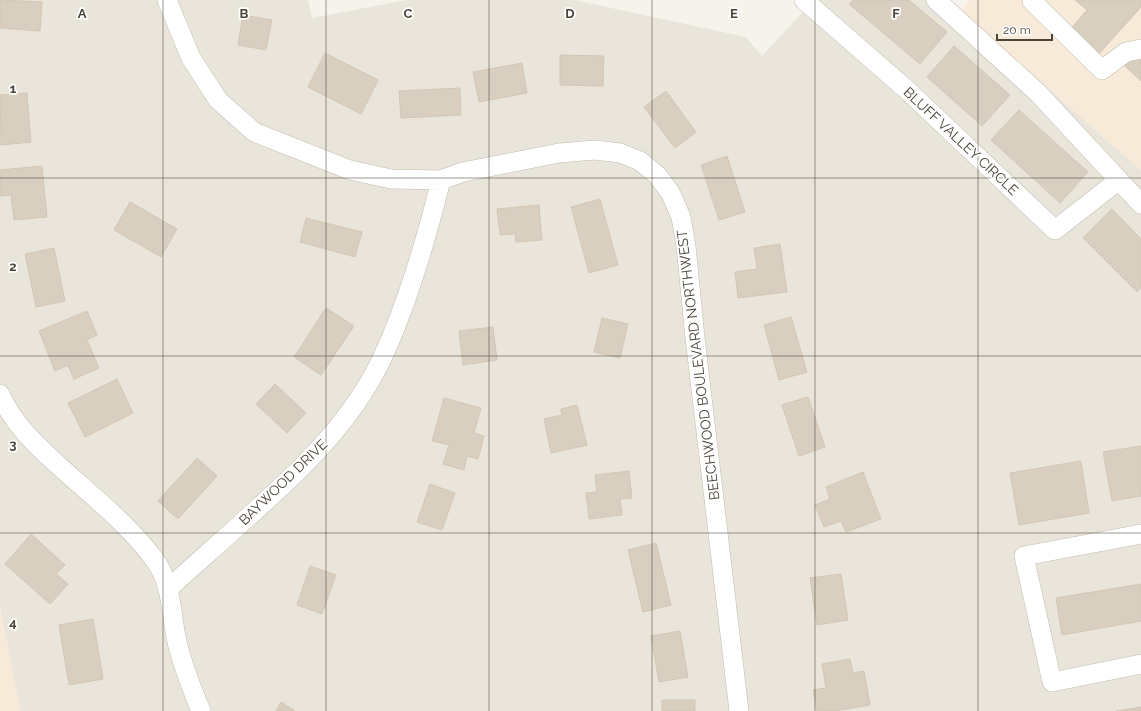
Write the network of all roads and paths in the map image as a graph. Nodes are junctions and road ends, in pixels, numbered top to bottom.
1 (167, 0) edge
2 (804, 0) edge
3 (936, 0) edge
4 (1032, 1) dead end
5 (1141, 49) edge
6 (441, 180) junction
7 (1119, 180) junction
8 (1141, 204) edge
9 (0, 394) edge
10 (1141, 534) edge
11 (168, 589) junction
12 (1141, 664) edge
13 (202, 711) edge
14 (739, 711) edge

1 - 6 street, BEECHWOOD BOULEVARD NORTHWEST
2 - 7 street, BLUFF VALLEY CIRCLE
3 - 7 street
4 - 5 street
6 - 11 street, BAYWOOD DRIVE
6 - 14 street, BEECHWOOD BOULEVARD NORTHWEST
7 - 8 street
9 - 11 street
10 - 12 street
11 - 13 street

